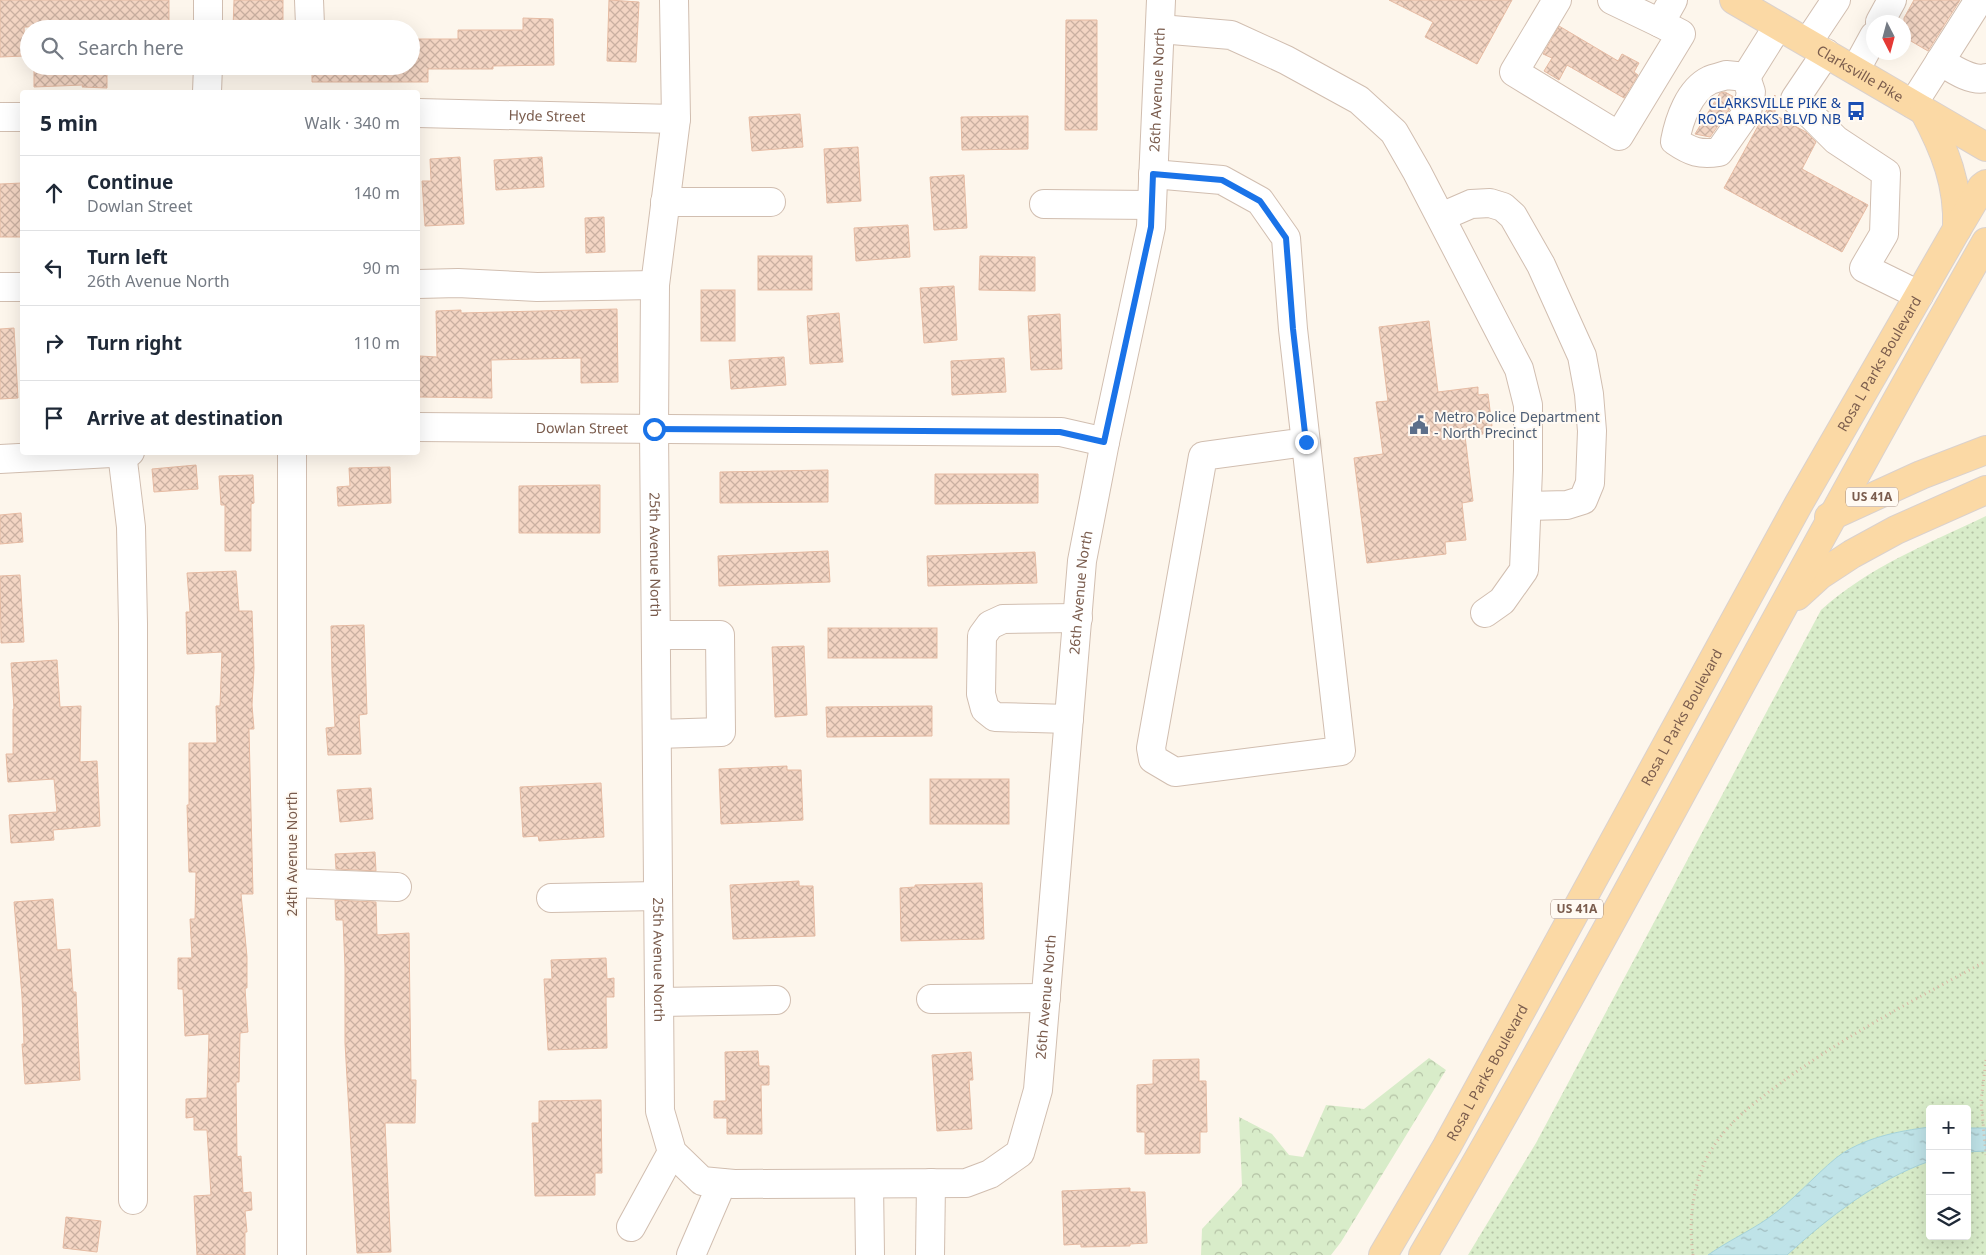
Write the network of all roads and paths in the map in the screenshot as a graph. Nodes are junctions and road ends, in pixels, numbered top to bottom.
1 (208, 0) edge
2 (674, 0) edge
3 (1161, 0) edge
4 (1557, 0) edge
5 (1612, 0) edge
6 (1734, 0) edge
7 (1836, 0) edge
8 (1979, 0) edge
9 (1666, 11) edge
10 (208, 20) edge
11 (1778, 26) junction
12 (1160, 29) junction
13 (1817, 48) junction
14 (1866, 50) edge
15 (1940, 61) junction
16 (1856, 70) junction
17 (208, 75) edge
18 (1746, 77) dead end
19 (1986, 78) edge
20 (207, 90) edge
21 (1918, 107) junction
22 (420, 113) edge
23 (0, 116) edge
24 (20, 117) edge
25 (676, 120) junction
26 (1986, 147) edge
27 (1153, 174) junction
28 (1986, 184) edge
29 (665, 202) junction
30 (771, 202) dead end
31 (1044, 204) dead end
32 (1151, 205) junction
33 (1441, 217) junction
34 (1957, 230) junction
35 (1986, 242) edge
36 (420, 284) edge
37 (655, 285) junction
38 (0, 287) edge
39 (20, 287) edge
40 (1919, 295) junction
41 (420, 427) edge
42 (654, 429) junction
43 (1104, 442) junction
44 (1306, 442) junction
45 (1986, 450) edge
46 (81, 455) edge
47 (122, 455) edge
48 (292, 455) edge
49 (0, 459) edge
50 (1986, 490) edge
51 (1527, 506) junction
52 (1832, 515) junction
53 (1767, 562) junction
54 (1782, 611) junction
55 (1485, 613) dead end
56 (1078, 618) junction
57 (656, 635) junction
58 (1069, 718) junction
59 (657, 734) junction
60 (292, 883) junction
61 (396, 887) dead end
62 (658, 896) junction
63 (551, 898) dead end
64 (1986, 961) edge
65 (1046, 998) junction
66 (931, 999) dead end
67 (776, 1000) dead end
68 (659, 1002) junction
69 (1986, 1060) edge
70 (672, 1152) junction
71 (1986, 1155) edge
72 (722, 1183) junction
73 (931, 1183) junction
74 (869, 1184) junction
75 (134, 1200) dead end
76 (631, 1227) dead end
77 (292, 1255) edge
78 (691, 1255) edge
79 (870, 1255) edge
80 (930, 1255) edge
81 (1383, 1255) edge
82 (1423, 1255) edge
83 (1693, 1255) edge

1 - 10 street
2 - 25 street, 25th Avenue North
3 - 12 street, 26th Avenue North
4 - 9 street
5 - 9 street
6 - 11 main road, Clarksville Pike
7 - 13 street
8 - 15 street
11 - 13 main road, Clarksville Pike
11 - 18 street
12 - 27 street, 26th Avenue North
12 - 33 street
13 - 16 main road, Clarksville Pike
13 - 40 street
14 - 16 street
15 - 19 street
15 - 21 street
16 - 21 main road, Clarksville Pike
17 - 20 street
21 - 26 main road, Clarksville Pike
21 - 34 main road
22 - 25 street, Hyde Street
23 - 24 street
25 - 29 street, 25th Avenue North
27 - 32 street, 26th Avenue North
27 - 44 street
28 - 34 main road, Rosa L Parks Boulevard
29 - 30 street
29 - 37 street, 25th Avenue North
31 - 32 street
32 - 43 street, 26th Avenue North
33 - 51 street
33 - 51 street
34 - 40 main road, Rosa L Parks Boulevard
35 - 52 main road
36 - 37 street
37 - 42 street, 25th Avenue North
38 - 39 street
40 - 53 main road, Rosa L Parks Boulevard
41 - 42 street, Dowlan Street
42 - 43 street, Dowlan Street
42 - 57 street, 25th Avenue North
43 - 56 street, 26th Avenue North
44 - 44 street
45 - 52 main road, US 41A
46 - 49 street
47 - 75 street
48 - 60 street, 24th Avenue North
50 - 54 main road, US 41A
51 - 55 street
52 - 53 main road, US 41A
52 - 54 main road
53 - 81 main road, Rosa L Parks Boulevard / US 41A
54 - 82 main road, US 41A
56 - 58 street, 26th Avenue North
56 - 58 street
57 - 59 street, 25th Avenue North
57 - 59 street
58 - 65 street, 26th Avenue North
59 - 62 street, 25th Avenue North
60 - 61 street
60 - 77 street, 24th Avenue North
62 - 63 street
62 - 68 street, 25th Avenue North
64 - 83 path
65 - 66 street
65 - 73 street, 26th Avenue North
67 - 68 street
68 - 70 street, 25th Avenue North
69 - 71 path
70 - 72 street, 26th Avenue North
70 - 76 street
72 - 74 street, 26th Avenue North
72 - 78 street
73 - 74 street, 26th Avenue North
73 - 80 street
74 - 79 street

